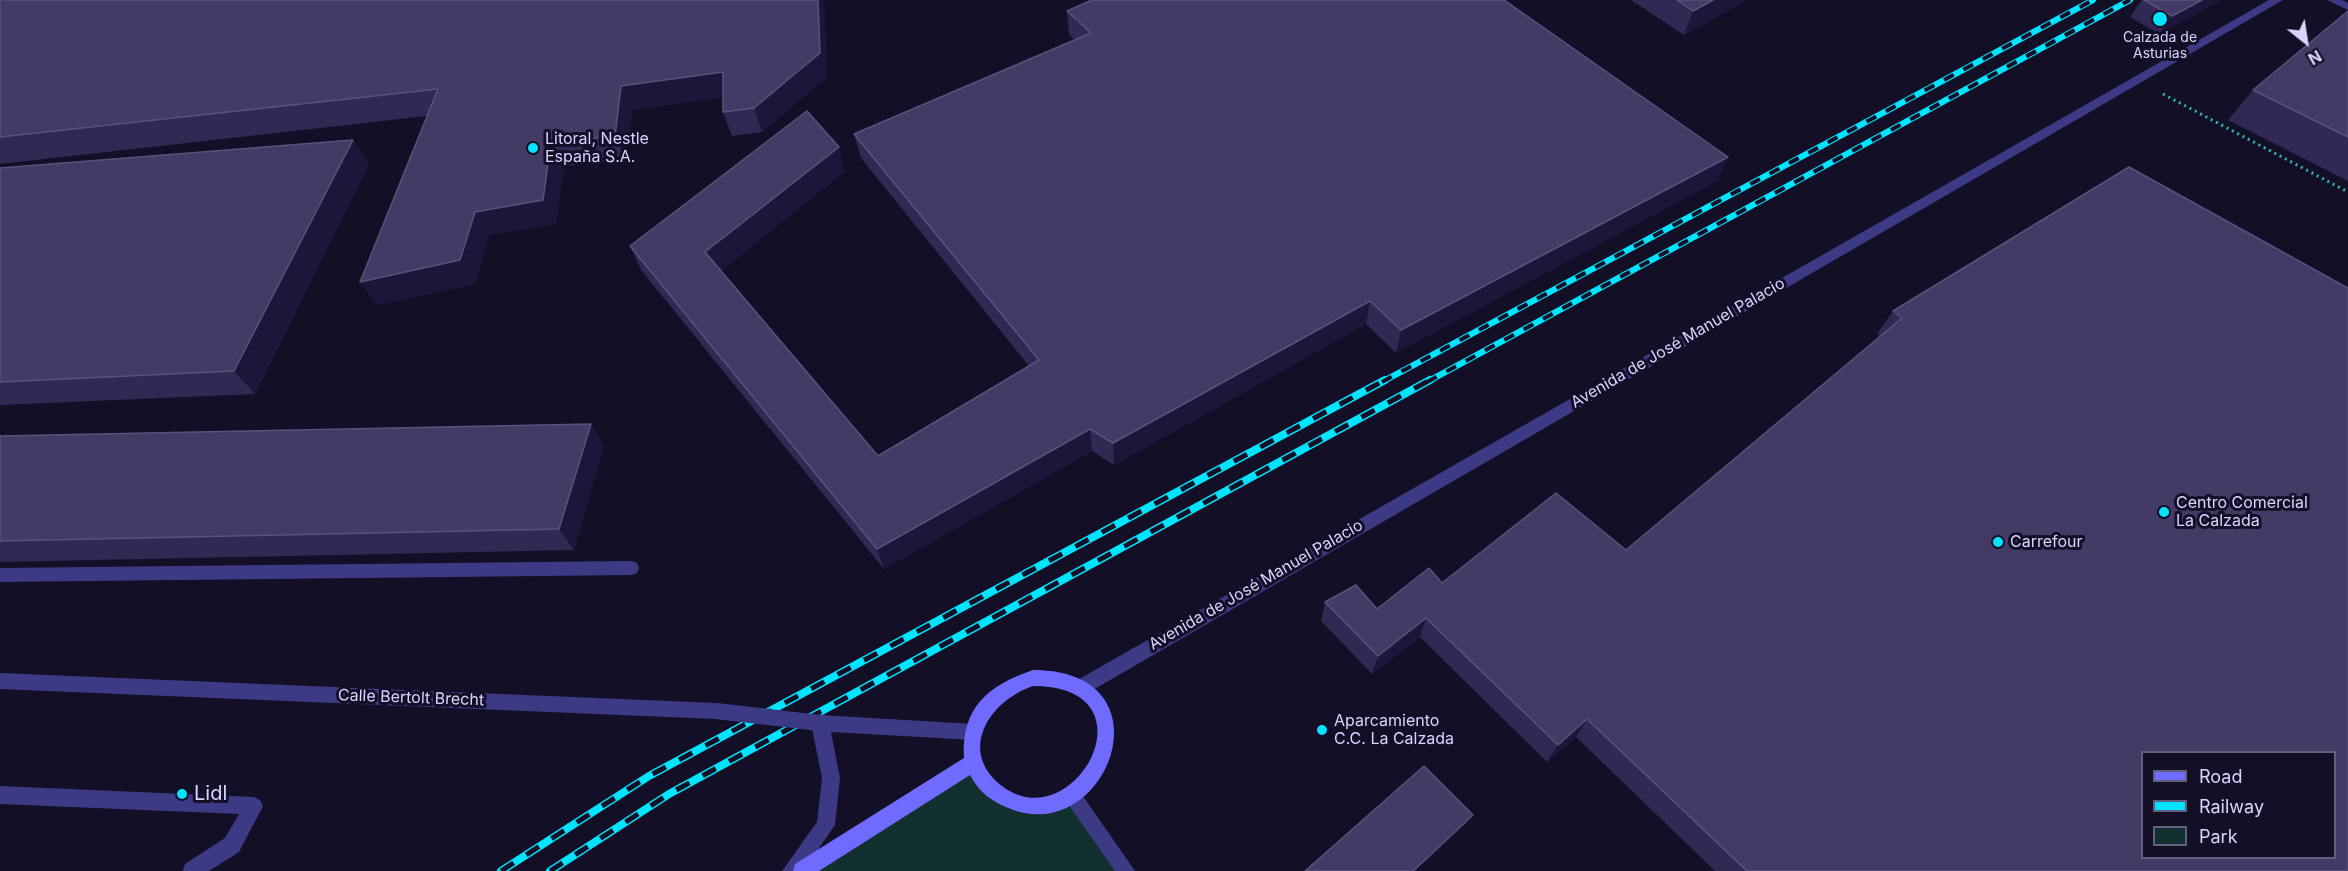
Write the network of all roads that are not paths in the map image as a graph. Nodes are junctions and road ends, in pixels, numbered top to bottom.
1 (2277, 0) edge
2 (2333, 0) edge
3 (2348, 7) edge
4 (631, 568) dead end
5 (0, 575) edge
6 (0, 681) edge
7 (1080, 688) junction
8 (820, 723) junction
9 (974, 732) junction
10 (974, 762) junction
11 (0, 795) edge
12 (1072, 795) junction
13 (192, 871) edge
14 (791, 871) edge
15 (802, 871) edge
16 (1126, 871) edge

1 - 7 street, Avenida de José Manuel Palacio
2 - 3 street
4 - 5 street
6 - 8 street, Calle Bertolt Brecht, bridge
7 - 9 main road
7 - 12 main road
8 - 9 street, Calle Bertolt Brecht
8 - 14 street
9 - 10 main road
10 - 12 main road
10 - 15 main road
11 - 13 street
12 - 16 street

